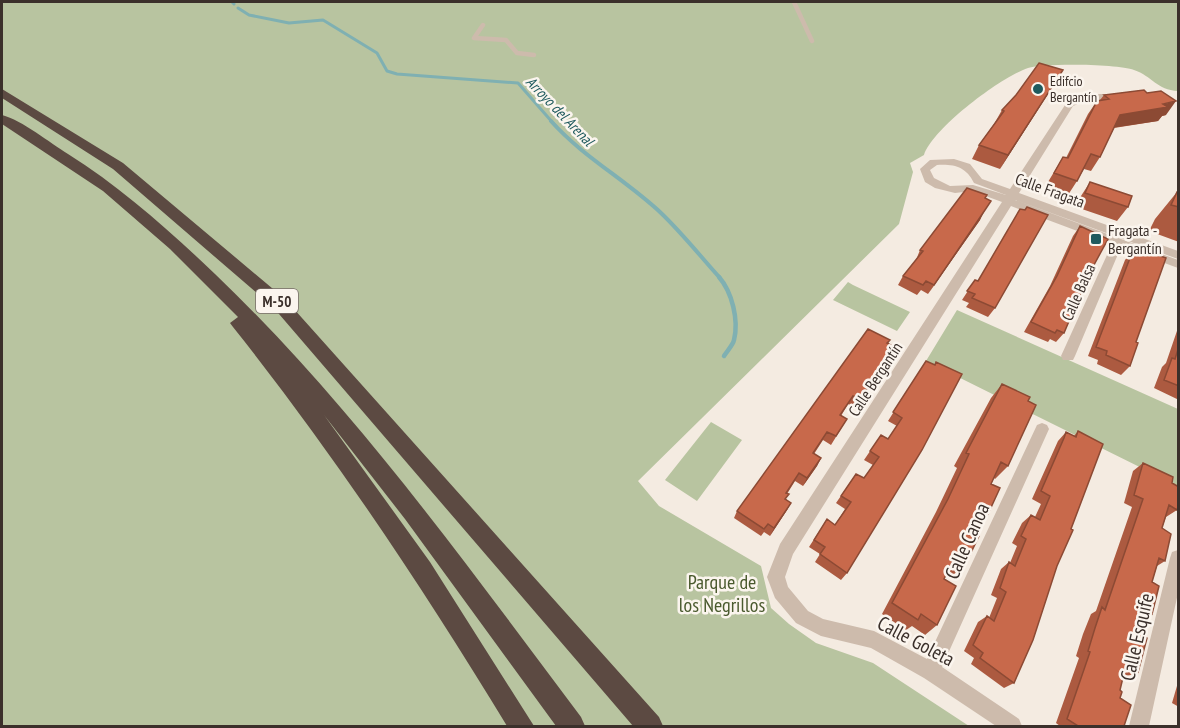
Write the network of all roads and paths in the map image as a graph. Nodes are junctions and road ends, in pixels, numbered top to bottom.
1 (794, 2) edge
2 (483, 25) dead end
3 (812, 41) dead end
4 (534, 55) dead end
5 (2, 93) edge
6 (1132, 98) edge
7 (2, 119) edge
8 (975, 185) dead end
9 (1011, 198) junction
10 (1118, 242) junction
11 (1179, 255) edge
12 (1179, 264) edge
13 (212, 282) junction
14 (1068, 356) dead end
15 (1042, 429) dead end
16 (1179, 558) edge
17 (776, 577) joint
18 (931, 671) junction
19 (521, 726) edge
20 (572, 726) edge
21 (651, 726) edge
22 (1012, 726) edge
23 (1139, 726) edge

1 - 3 lane
2 - 4 lane
5 - 21 highway, M-50
6 - 9 street, Calle Bergantín
7 - 13 highway, M-50
8 - 9 street, Calle Fragata
9 - 10 street, Calle Fragata
9 - 11 street, Calle Fragata
9 - 17 street, Calle Bergantín
10 - 12 street, Calle Fragata
10 - 14 street, Calle Balsa
13 - 19 highway
13 - 20 highway, M-50
15 - 18 street, Calle Canoa
16 - 23 street, Calle Esquife
17 - 18 street, Calle Goleta
18 - 22 street, Calle Goleta

